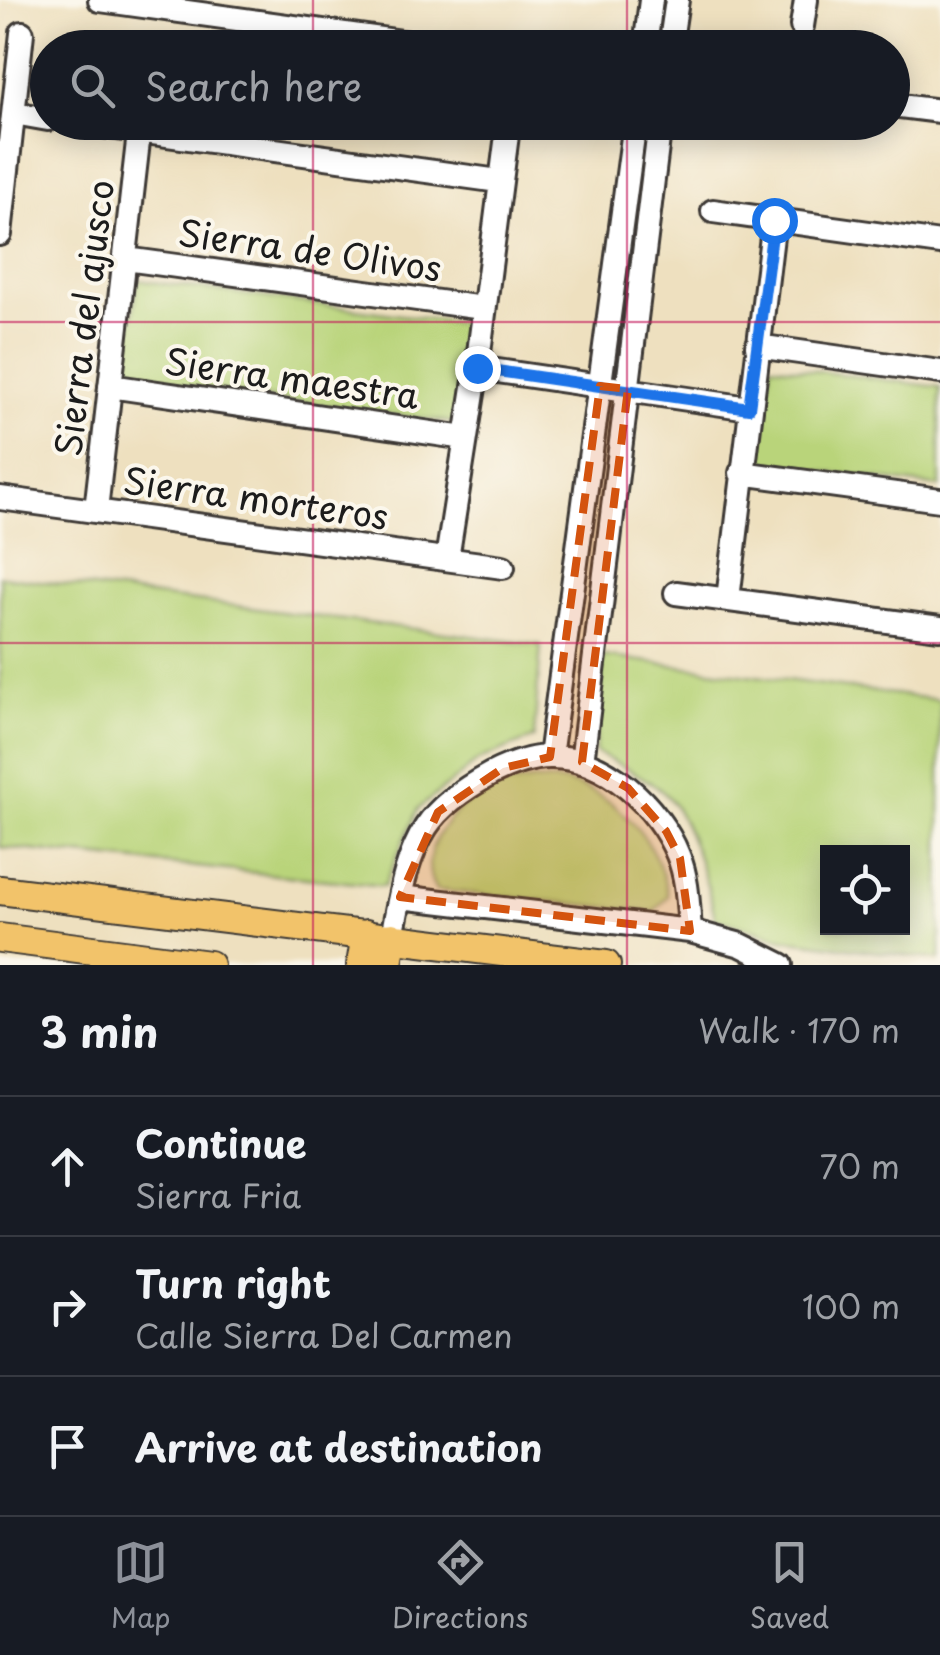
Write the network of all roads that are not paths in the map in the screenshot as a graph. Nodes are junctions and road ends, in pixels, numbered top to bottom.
1 (100, 0) edge
2 (652, 0) edge
3 (677, 0) edge
4 (806, 0) edge
5 (802, 26) dead end
6 (316, 30) edge
7 (648, 30) edge
8 (673, 30) edge
9 (22, 33) dead end
10 (910, 107) edge
11 (940, 111) edge
12 (14, 113) junction
13 (30, 115) edge
14 (138, 140) edge
15 (193, 140) edge
16 (506, 140) edge
17 (634, 140) edge
18 (658, 140) edge
19 (499, 180) junction
20 (714, 211) dead end
21 (774, 220) junction
22 (0, 234) edge
23 (940, 243) edge
24 (126, 259) junction
25 (484, 308) junction
26 (757, 346) junction
27 (477, 368) junction
28 (940, 372) edge
29 (110, 386) junction
30 (600, 386) junction
31 (628, 389) junction
32 (749, 408) junction
33 (465, 438) junction
34 (742, 473) junction
35 (0, 498) edge
36 (940, 500) edge
37 (96, 510) junction
38 (447, 559) junction
39 (503, 567) dead end
40 (676, 593) dead end
41 (728, 599) junction
42 (940, 628) edge
43 (550, 757) junction
44 (582, 762) junction
45 (0, 890) edge
46 (400, 897) junction
47 (173, 911) junction
48 (690, 931) junction
49 (0, 938) edge
50 (382, 945) edge
51 (170, 963) edge
52 (209, 965) edge
53 (360, 965) edge
54 (606, 965) edge
55 (781, 965) edge

1 - 6 street
2 - 7 street
3 - 8 street
4 - 5 street
9 - 12 street
10 - 11 street
12 - 13 street
12 - 22 street
14 - 24 street, Sierra del ajusco
15 - 19 street
16 - 19 street
17 - 30 street
18 - 31 street
19 - 25 street
20 - 21 street
21 - 23 street
21 - 26 street
24 - 25 street, Sierra de Olivos
24 - 29 street, Sierra del ajusco
25 - 27 street
26 - 28 street
26 - 32 street
27 - 30 street
27 - 33 street
29 - 33 street, Sierra maestra
29 - 37 street, Sierra del ajusco
30 - 31 street
30 - 43 street
31 - 32 street
31 - 44 street
32 - 34 street
33 - 38 street
34 - 36 street
34 - 41 street
35 - 37 street, Sierra morteros
37 - 38 street, Sierra morteros
38 - 39 street, Sierra morteros
40 - 41 street
41 - 42 street
43 - 44 street
43 - 46 street
44 - 48 street
45 - 47 main road
46 - 48 street
46 - 50 street
47 - 50 main road
47 - 51 main road
48 - 55 street
49 - 51 main road
50 - 53 main road
50 - 54 main road
51 - 52 main road

